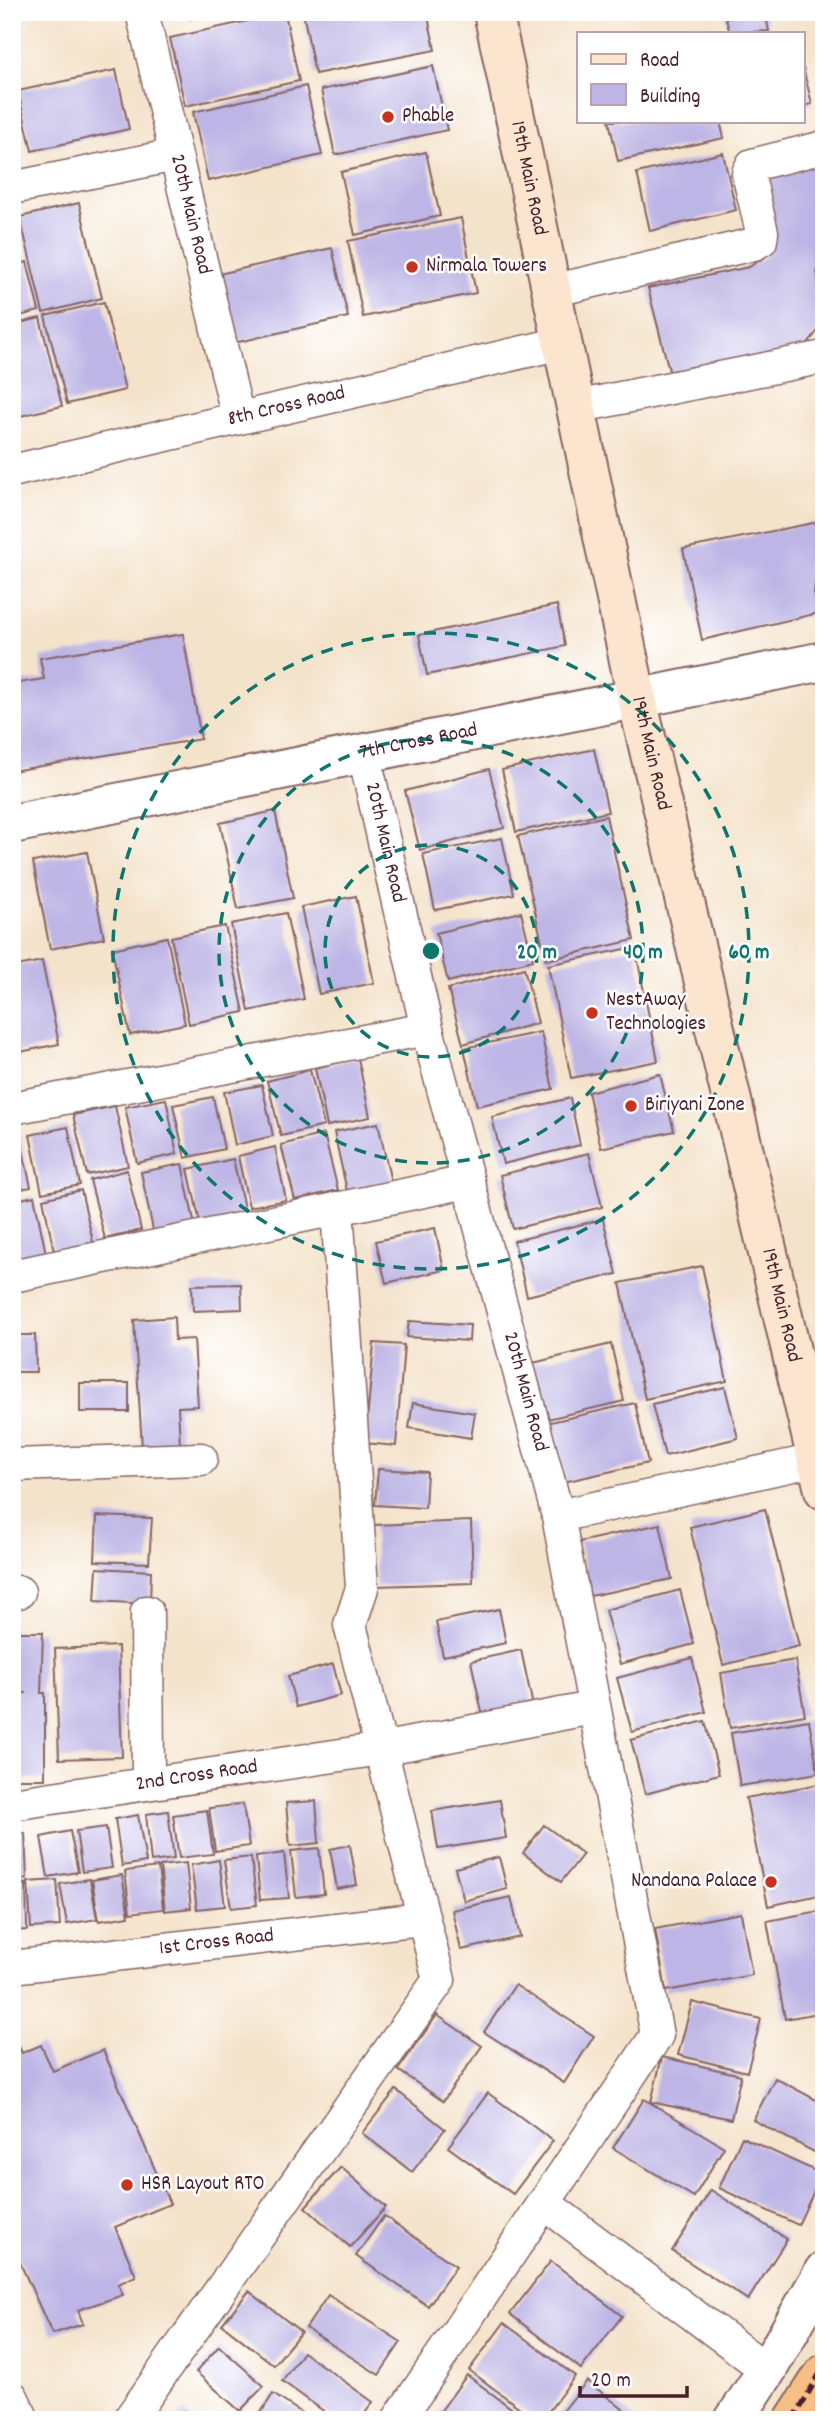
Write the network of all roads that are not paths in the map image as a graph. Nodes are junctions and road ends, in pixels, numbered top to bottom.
1 (142, 12) edge
2 (493, 12) edge
3 (824, 147) edge
4 (175, 155) junction
5 (12, 188) edge
6 (551, 291) junction
7 (562, 343) junction
8 (824, 357) edge
9 (576, 407) junction
10 (238, 418) junction
11 (12, 471) edge
12 (824, 661) edge
13 (637, 699) junction
14 (364, 754) junction
15 (12, 824) edge
16 (427, 1029) junction
17 (12, 1108) edge
18 (467, 1182) junction
19 (337, 1208) junction
20 (12, 1276) edge
21 (201, 1459) dead end
22 (12, 1465) edge
23 (820, 1475) edge
24 (558, 1516) junction
25 (147, 1612) dead end
26 (592, 1708) junction
27 (381, 1749) junction
28 (148, 1783) junction
29 (12, 1804) edge
30 (421, 1919) junction
31 (12, 1967) edge
32 (544, 2203) junction
33 (824, 2270) edge
34 (767, 2370) junction
35 (824, 2374) edge
36 (12, 2397) edge
37 (23, 2420) edge
38 (129, 2420) edge
39 (398, 2420) edge
40 (734, 2420) edge
41 (794, 2420) edge

1 - 4 street, 20th Main Road
2 - 6 main road, 19th Main Road
3 - 6 street
4 - 5 street
4 - 10 street, 20th Main Road
6 - 7 main road, 19th Main Road
7 - 9 main road, 19th Main Road
7 - 10 street, 8th Cross Road
8 - 9 street
9 - 13 main road, 19th Main Road
10 - 11 street, 8th Cross Road
12 - 13 street, 7th Cross Road
13 - 14 street, 7th Cross Road
13 - 23 main road, 19th Main Road
14 - 15 street, 7th Cross Road
14 - 16 street, 20th Main Road
16 - 17 street
16 - 18 street, 20th Main Road
18 - 19 street
18 - 24 street, 20th Main Road
19 - 20 street
19 - 27 street
21 - 22 street
23 - 24 street
24 - 26 street, 20th Main Road
25 - 28 street
26 - 27 street, 2nd Cross Road
26 - 32 street, 20th Main Road
27 - 28 street, 2nd Cross Road
27 - 30 street
28 - 29 street, 2nd Cross Road
30 - 31 street, 1st Cross Road
30 - 38 street
32 - 34 street
32 - 39 street
33 - 34 street
34 - 40 street
35 - 41 highway
36 - 37 street

